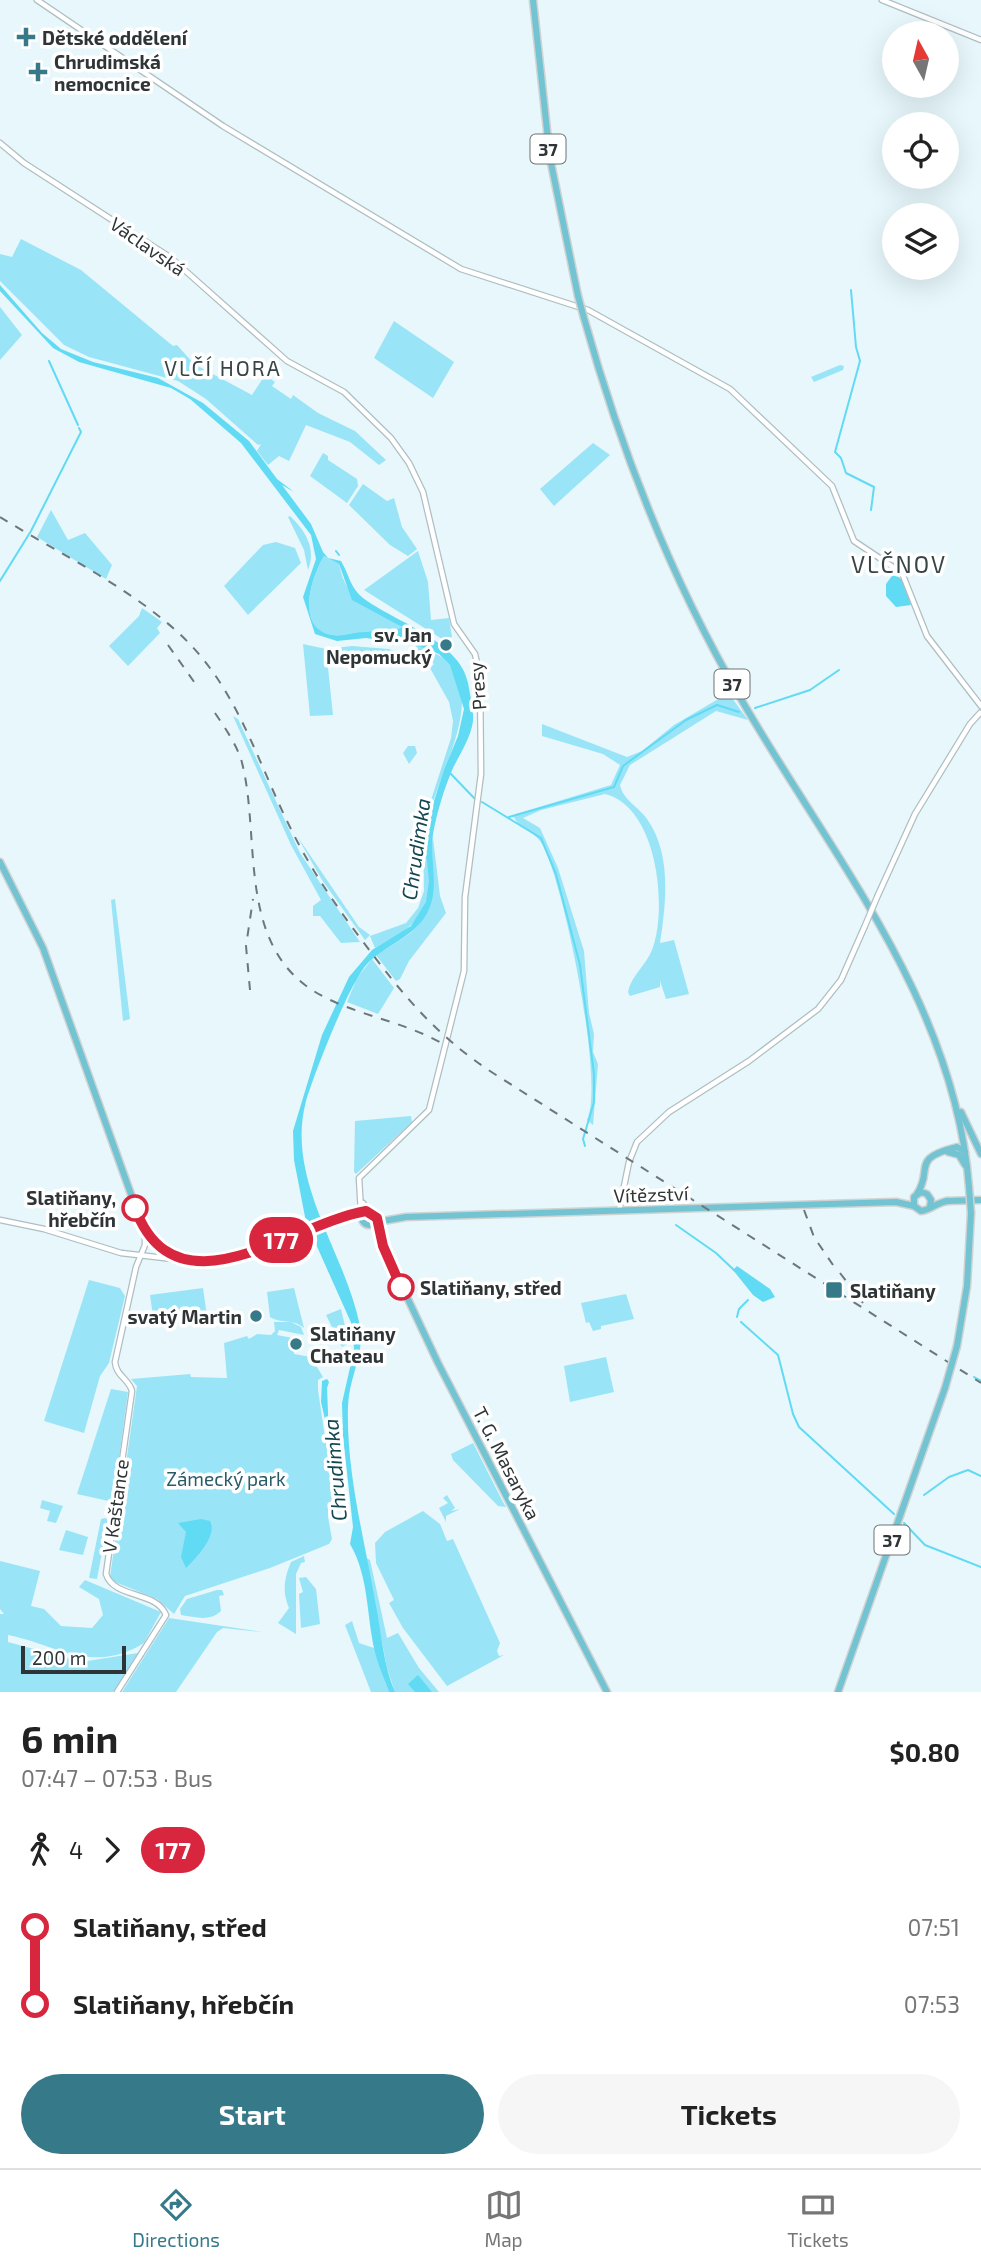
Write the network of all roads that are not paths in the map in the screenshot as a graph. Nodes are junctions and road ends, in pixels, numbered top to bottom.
1 (37, 0) edge
2 (533, 0) edge
3 (882, 0) edge
4 (981, 40) edge
5 (0, 143) edge
6 (286, 361) joint
7 (981, 706) edge
8 (981, 714) edge
9 (0, 862) edge
10 (952, 1089) junction
11 (960, 1120) junction
12 (951, 1149) junction
13 (966, 1154) junction
14 (981, 1154) edge
15 (934, 1155) junction
16 (968, 1174) junction
17 (922, 1176) junction
18 (360, 1195) junction
19 (916, 1195) junction
20 (928, 1195) junction
21 (981, 1200) edge
22 (948, 1201) junction
23 (896, 1202) junction
24 (914, 1206) junction
25 (930, 1207) junction
26 (620, 1211) junction
27 (371, 1214) junction
28 (363, 1217) junction
29 (406, 1217) junction
30 (0, 1220) edge
31 (377, 1222) junction
32 (142, 1225) junction
33 (154, 1243) junction
34 (383, 1246) junction
35 (144, 1247) junction
36 (142, 1255) junction
37 (186, 1261) junction
38 (117, 1692) edge
39 (607, 1692) edge
40 (838, 1692) edge

1 - 7 street
2 - 10 main road, 37, bridge
3 - 4 street
5 - 6 street, Václavská
6 - 18 street, Presy
7 - 8 street
8 - 26 street, bridge
9 - 32 main road
10 - 11 main road, 37
10 - 14 main road
11 - 12 main road
11 - 13 main road, 37
12 - 13 main road
12 - 15 main road
13 - 16 main road, 37
15 - 16 main road
15 - 17 main road
16 - 40 main road, 37, bridge
17 - 19 main road
17 - 20 main road
18 - 27 street
18 - 28 street
19 - 20 main road
19 - 23 main road
19 - 24 main road
20 - 22 main road
20 - 25 main road
21 - 22 main road
22 - 25 main road
23 - 24 main road
23 - 26 main road, Vítězství
24 - 25 main road
26 - 29 main road, Vítězství
27 - 28 main road
27 - 29 main road, Vítězství
27 - 31 main road, T. G. Masaryka
28 - 31 main road
28 - 34 main road, T. G. Masaryka
28 - 37 main road
29 - 31 main road, Vítězství
30 - 36 street
31 - 34 main road, T. G. Masaryka
32 - 33 main road
32 - 35 street
33 - 35 street
33 - 36 street
33 - 37 main road
34 - 39 main road, T. G. Masaryka
35 - 36 street
36 - 37 street
36 - 38 street, V Kaštance

